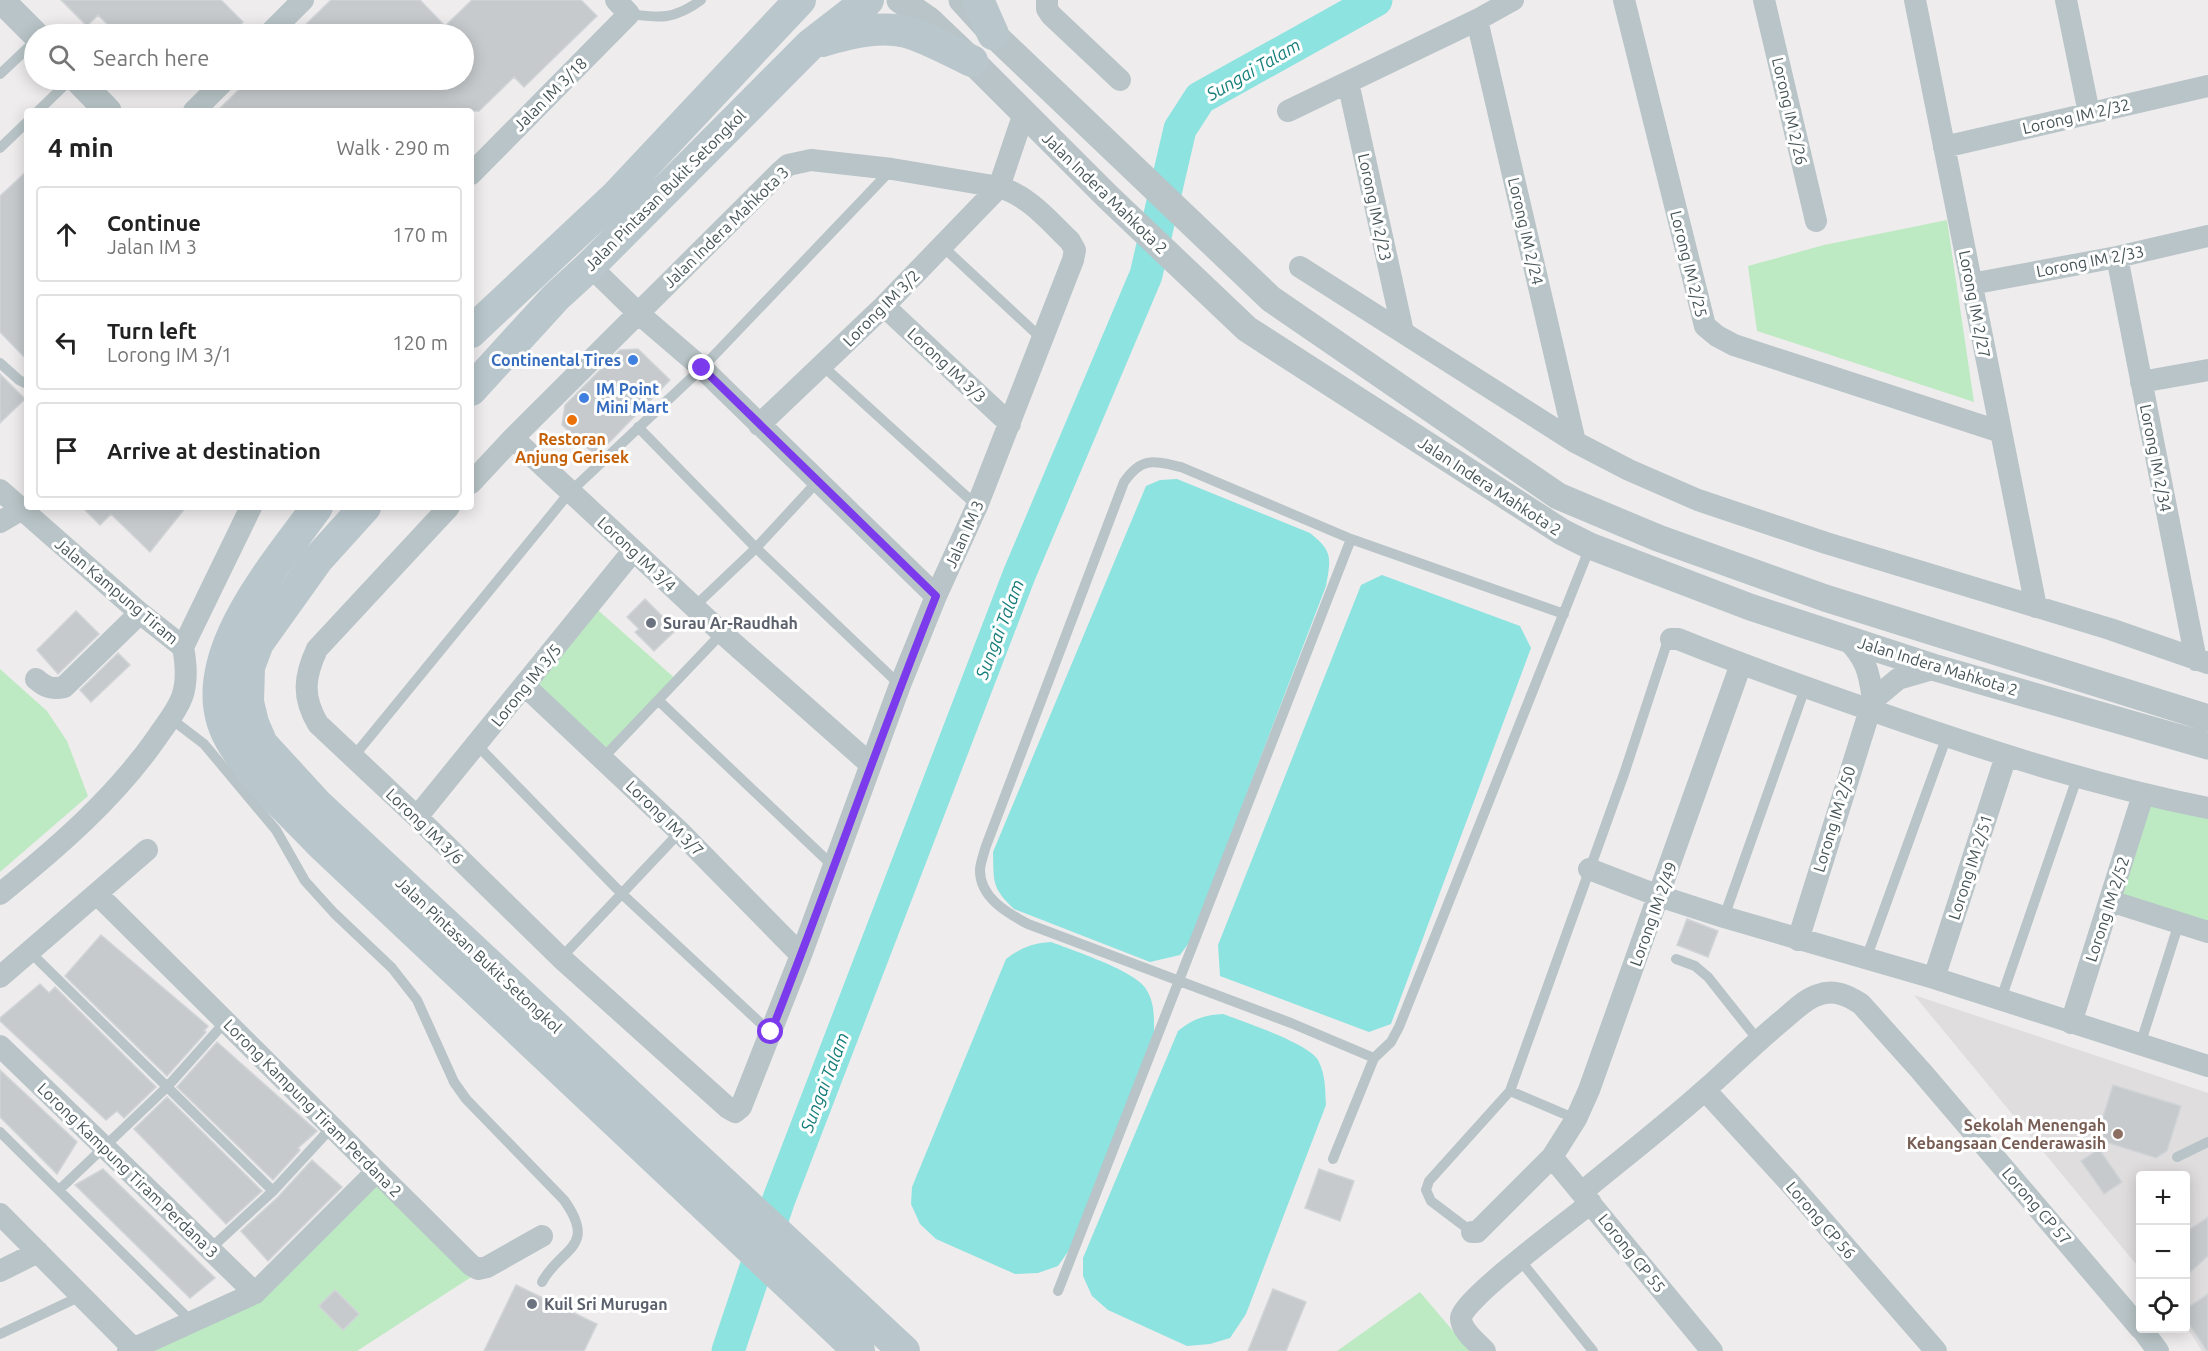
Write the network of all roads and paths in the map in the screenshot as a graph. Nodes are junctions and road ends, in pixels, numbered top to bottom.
1 (1, 0) edge
2 (303, 0) edge
3 (701, 0) edge
4 (800, 0) edge
5 (868, 0) edge
6 (900, 0) edge
7 (962, 0) edge
8 (978, 0) edge
9 (1047, 0) edge
10 (1513, 0) edge
11 (1624, 0) edge
12 (1764, 0) edge
13 (1915, 0) edge
14 (2066, 0) edge
15 (623, 7) edge
16 (1477, 20) junction
17 (24, 24) edge
18 (279, 24) edge
19 (993, 34) junction
20 (810, 45) junction
21 (24, 51) edge
22 (972, 61) junction
23 (0, 74) edge
24 (1120, 80) dead end
25 (1348, 82) junction
26 (2208, 86) edge
27 (60, 90) edge
28 (87, 90) edge
29 (215, 90) edge
30 (41, 108) edge
31 (104, 108) edge
32 (197, 108) edge
33 (1288, 111) dead end
34 (1024, 113) junction
35 (2089, 113) junction
36 (24, 125) edge
37 (1944, 147) junction
38 (0, 148) edge
39 (892, 170) junction
40 (474, 171) edge
41 (999, 187) junction
42 (1816, 221) dead end
43 (2208, 236) edge
44 (942, 246) junction
45 (2117, 257) junction
46 (590, 266) junction
47 (1300, 267) dead end
48 (1971, 284) junction
49 (884, 306) junction
50 (638, 313) junction
51 (474, 329) edge
52 (1403, 332) junction
53 (1041, 338) junction
54 (0, 363) edge
55 (823, 366) junction
56 (702, 368) junction
57 (2208, 370) edge
58 (2141, 382) junction
59 (24, 383) edge
60 (474, 387) edge
61 (1010, 424) junction
62 (759, 425) junction
63 (638, 427) junction
64 (2001, 432) junction
65 (513, 438) junction
66 (1575, 442) junction
67 (474, 480) edge
68 (817, 482) junction
69 (0, 490) edge
70 (570, 492) junction
71 (977, 506) junction
72 (22, 509) junction
73 (250, 510) edge
74 (315, 510) edge
75 (362, 510) edge
76 (446, 510) edge
77 (0, 522) edge
78 (1352, 539) junction
79 (1590, 546) junction
80 (756, 548) junction
81 (633, 551) junction
82 (936, 596) junction
83 (694, 607) junction
84 (2036, 608) junction
85 (140, 613) junction
86 (1564, 614) junction
87 (722, 633) junction
88 (1845, 637) junction
89 (1671, 639) joint
90 (183, 647) junction
91 (2202, 662) edge
92 (1741, 664) junction
93 (1936, 668) junction
94 (36, 679) dead end
95 (524, 685) junction
96 (900, 685) junction
97 (1805, 687) junction
98 (659, 701) junction
99 (1871, 704) junction
100 (170, 718) junction
101 (2208, 718) edge
102 (1947, 736) junction
103 (477, 745) junction
104 (2208, 746) edge
105 (354, 756) junction
106 (2006, 756) junction
107 (603, 758) junction
108 (870, 764) junction
109 (2077, 778) junction
110 (2144, 795) junction
111 (2208, 808) edge
112 (417, 817) junction
113 (680, 832) junction
114 (147, 850) dead end
115 (834, 867) junction
116 (1588, 869) junction
117 (621, 893) junction
118 (0, 894) edge
119 (97, 894) junction
120 (1659, 896) junction
121 (2110, 901) junction
122 (1724, 916) junction
123 (2179, 923) junction
124 (2208, 932) edge
125 (1798, 940) junction
126 (30, 952) junction
127 (801, 955) junction
128 (561, 958) junction
129 (1866, 958) junction
130 (1676, 959) dead end
131 (0, 977) edge
132 (1934, 978) junction
133 (1178, 981) junction
134 (2001, 999) junction
135 (226, 1021) junction
136 (2071, 1023) junction
137 (771, 1032) junction
138 (1758, 1040) junction
139 (0, 1046) edge
140 (2140, 1046) junction
141 (1374, 1058) junction
142 (2208, 1066) edge
143 (167, 1087) junction
144 (1705, 1090) junction
145 (1510, 1091) junction
146 (735, 1112) joint
147 (1575, 1119) junction
148 (333, 1126) junction
149 (0, 1132) edge
150 (2208, 1142) edge
151 (105, 1147) junction
152 (2177, 1156) dead end
153 (1552, 1157) junction
154 (1333, 1159) dead end
155 (376, 1172) junction
156 (59, 1190) junction
157 (273, 1191) junction
158 (1587, 1198) junction
159 (724, 1204) junction
160 (0, 1214) edge
161 (1472, 1232) joint
162 (542, 1236) dead end
163 (210, 1249) junction
164 (38, 1252) junction
165 (1520, 1260) junction
166 (0, 1270) edge
167 (542, 1282) dead end
168 (1058, 1291) dead end
169 (255, 1293) junction
170 (82, 1296) junction
171 (2136, 1322) edge
172 (193, 1323) junction
173 (2145, 1333) edge
174 (0, 1334) edge
175 (131, 1350) edge
176 (859, 1351) edge
177 (904, 1351) edge
178 (1485, 1351) edge
179 (1593, 1351) edge
180 (1712, 1351) edge
181 (1936, 1351) edge
182 (2158, 1351) edge

1 - 17 street
2 - 18 street
3 - 15 lane
4 - 51 main road, Jalan Pintasan Bukit Setongkol
5 - 20 main road, Jalan Pintasan Bukit Setongkol
6 - 22 street, Jalan Indera Mahkota 2
7 - 19 street, Jalan Indera Mahkota 2
8 - 19 main road
9 - 24 street
10 - 16 street
11 - 64 street, Lorong IM 2/25
12 - 42 street, Lorong IM 2/26
13 - 37 street, Lorong IM 2/27
14 - 35 street
15 - 40 street, Jalan IM 3/18
16 - 25 street
16 - 66 street, Lorong IM 2/24
19 - 101 street, Jalan Indera Mahkota 2
20 - 22 main road
20 - 46 main road, Jalan Pintasan Bukit Setongkol
21 - 23 lane
22 - 34 street, Jalan Indera Mahkota 2
25 - 33 street
25 - 52 street, Lorong IM 2/23
26 - 35 street, Lorong IM 2/32
27 - 30 lane
28 - 31 street
29 - 32 street
34 - 41 street
34 - 79 street, Jalan Indera Mahkota 2
35 - 37 street, Lorong IM 2/32
36 - 38 lane
37 - 48 street, Lorong IM 2/27
39 - 41 street, Jalan Indera Mahkota 3
39 - 50 street, Jalan Indera Mahkota 3
39 - 56 lane
41 - 44 street, Lorong IM 3/2
41 - 53 street, Jalan IM 3
43 - 45 street, Lorong IM 2/33
44 - 49 street, Lorong IM 3/2
44 - 53 lane
45 - 48 street, Lorong IM 2/33
45 - 58 street, Lorong IM 2/34
46 - 50 street
46 - 60 main road, Jalan Pintasan Bukit Setongkol
47 - 52 street
48 - 64 street, Lorong IM 2/27
49 - 55 street, Lorong IM 3/2
49 - 61 street, Lorong IM 3/3
50 - 56 street
50 - 65 street, Jalan Indera Mahkota 3
52 - 66 street
53 - 61 street, Jalan IM 3
54 - 59 lane
55 - 62 street, Lorong IM 3/2
55 - 71 lane
56 - 62 street
56 - 63 lane
57 - 58 street
58 - 91 street, Lorong IM 2/34
61 - 71 street, Jalan IM 3
62 - 68 street
63 - 70 lane
63 - 80 lane
64 - 84 street, Lorong IM 2/27
65 - 67 street
65 - 70 street, Lorong IM 3/4
66 - 84 street
68 - 80 lane
68 - 82 street
69 - 72 street, Jalan Kampung Tiram
70 - 81 street, Lorong IM 3/4
70 - 105 lane
71 - 82 street, Jalan IM 3
72 - 77 street
72 - 85 street, Jalan Kampung Tiram
73 - 90 street
74 - 159 main road, Jalan Pintasan Bukit Setongkol
75 - 159 main road, Jalan Pintasan Bukit Setongkol
76 - 105 street, Lorong IM 3/6
78 - 86 lane
78 - 133 lane
78 - 133 lane
79 - 86 lane
79 - 88 street, Jalan Indera Mahkota 2
80 - 83 lane
80 - 96 lane
81 - 83 street, Lorong IM 3/4
81 - 95 street, Lorong IM 3/5
82 - 96 street, Jalan IM 3
83 - 87 street, Lorong IM 3/4
84 - 91 street
85 - 90 street, Jalan Kampung Tiram
85 - 94 street
86 - 141 lane
87 - 98 lane
87 - 108 street, Lorong IM 3/4
88 - 93 street, Jalan Indera Mahkota 2
88 - 99 street
89 - 92 street
89 - 116 lane
90 - 100 street, Jalan Kampung Tiram
92 - 97 street
92 - 120 street, Lorong IM 2/49
93 - 99 street
93 - 104 street, Jalan Indera Mahkota 2
95 - 103 street, Lorong IM 3/5
95 - 107 street, Lorong IM 3/7
96 - 108 street, Jalan IM 3
97 - 99 street
97 - 122 lane
98 - 107 lane
98 - 115 lane
99 - 102 street
99 - 125 street, Lorong IM 2/50
100 - 118 street, Jalan Kampung Tiram
100 - 167 lane
102 - 106 street
102 - 129 lane
103 - 112 street, Lorong IM 3/5
103 - 117 lane
105 - 112 street, Lorong IM 3/6
106 - 109 street
106 - 132 street, Lorong IM 2/51
107 - 113 street, Lorong IM 3/7
108 - 115 street, Jalan IM 3
109 - 110 street
109 - 134 lane
110 - 111 street
110 - 121 street, Lorong IM 2/52
112 - 128 street, Lorong IM 3/6
113 - 117 lane
113 - 127 street, Lorong IM 3/7
114 - 119 street
115 - 127 street, Jalan IM 3
116 - 120 street
116 - 145 lane
117 - 128 lane
117 - 137 lane
119 - 126 street
119 - 135 street, Lorong Kampung Tiram Perdana 2
120 - 122 street
120 - 147 street, Lorong IM 2/49
121 - 123 street
121 - 136 street, Lorong IM 2/52
122 - 125 street
123 - 124 street
123 - 140 lane
125 - 129 street
126 - 131 street
126 - 143 lane
127 - 137 street, Jalan IM 3
128 - 146 street, Lorong IM 3/6
129 - 132 street
130 - 138 lane
132 - 134 street
133 - 141 lane
133 - 168 lane
134 - 136 street
135 - 143 lane
135 - 148 street, Lorong Kampung Tiram Perdana 2
136 - 140 street
137 - 146 street, Jalan IM 3
138 - 144 street
138 - 171 street, Lorong CP 57
139 - 151 street, Lorong Kampung Tiram Perdana 3
140 - 142 street
141 - 154 lane
143 - 151 lane
143 - 157 lane
144 - 158 street
144 - 181 street, Lorong CP 56
145 - 147 lane
145 - 161 lane
147 - 153 street, Lorong IM 2/49
148 - 155 street, Lorong Kampung Tiram Perdana 2
148 - 157 lane
149 - 156 lane
150 - 152 lane
151 - 156 lane
151 - 163 street, Lorong Kampung Tiram Perdana 3
153 - 158 street, Lorong CP 55
153 - 161 street, Lorong IM 2/49
155 - 162 street, Lorong Kampung Tiram Perdana 2
155 - 169 street
156 - 172 lane
157 - 163 lane
158 - 165 street
158 - 180 street, Lorong CP 55
159 - 176 main road, Jalan Pintasan Bukit Setongkol
159 - 177 main road, Jalan Pintasan Bukit Setongkol
160 - 164 street
163 - 169 street, Lorong Kampung Tiram Perdana 3
164 - 166 street
164 - 170 street
165 - 178 street
165 - 179 lane
169 - 172 street
170 - 174 lane
170 - 175 street
172 - 175 street
173 - 182 street, Lorong CP 57

